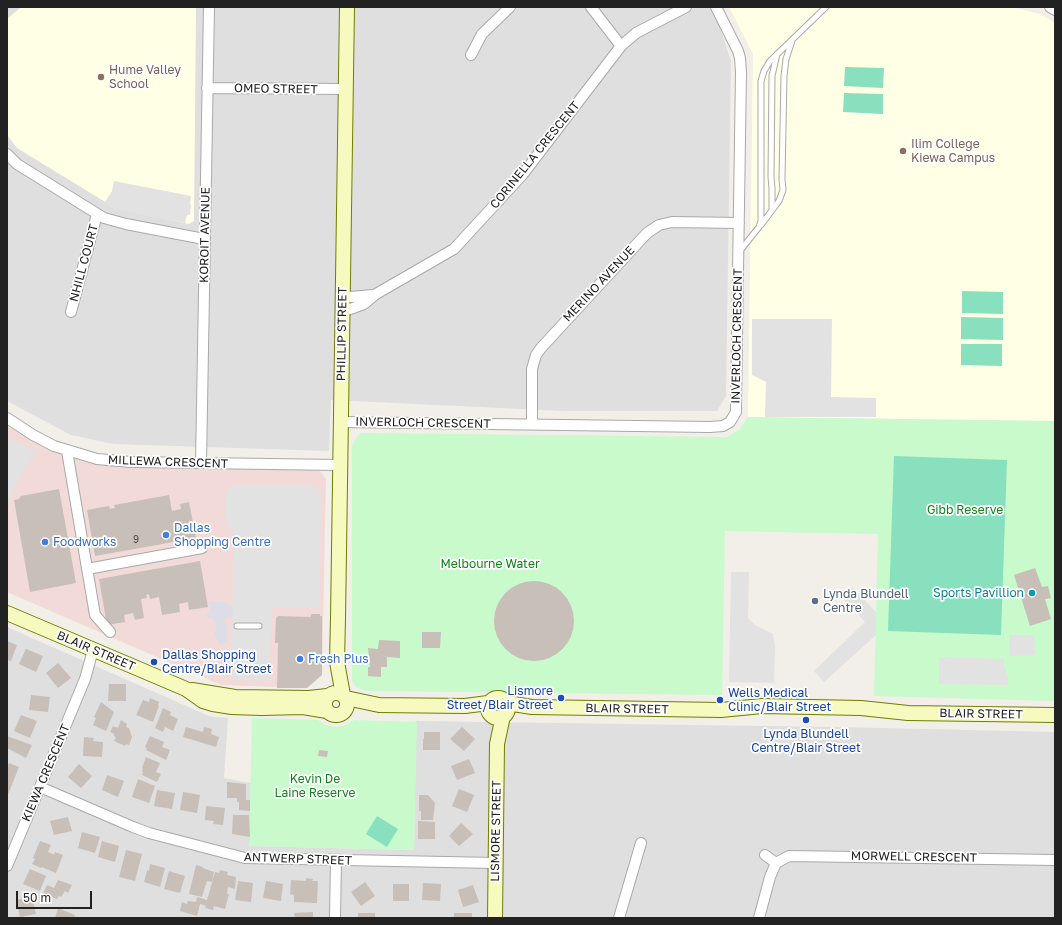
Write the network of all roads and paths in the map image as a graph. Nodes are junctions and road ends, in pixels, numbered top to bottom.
1 (208, 7) edge
2 (347, 7) edge
3 (510, 7) edge
4 (591, 7) edge
5 (686, 7) edge
6 (716, 7) edge
7 (826, 7) edge
8 (1050, 7) edge
9 (1055, 10) edge
10 (792, 40) junction
11 (622, 46) junction
12 (778, 53) junction
13 (471, 55) dead end
14 (207, 88) junction
15 (346, 89) junction
16 (7, 154) edge
17 (772, 210) junction
18 (97, 214) junction
19 (739, 223) junction
20 (759, 227) junction
21 (204, 239) junction
22 (738, 253) junction
23 (342, 294) junction
24 (376, 294) junction
25 (342, 310) junction
26 (71, 312) dead end
27 (7, 418) edge
28 (341, 422) junction
29 (532, 424) junction
30 (67, 451) junction
31 (201, 463) junction
32 (340, 465) junction
33 (202, 548) dead end
34 (87, 569) junction
35 (7, 613) edge
36 (237, 626) dead end
37 (259, 626) dead end
38 (110, 632) dead end
39 (98, 652) junction
40 (186, 689) junction
41 (338, 699) junction
42 (327, 711) joint
43 (498, 711) junction
44 (1055, 715) edge
45 (40, 788) junction
46 (641, 843) dead end
47 (765, 855) dead end
48 (336, 860) junction
49 (1055, 860) edge
50 (776, 862) junction
51 (496, 863) junction
52 (7, 866) edge
53 (335, 918) edge
54 (495, 918) edge
55 (619, 918) edge
56 (758, 918) edge

1 - 14 street, KOROIT AVENUE
2 - 15 street, PHILLIP STREET
3 - 13 street
4 - 11 street
5 - 11 street, CORINELLA CRESCENT
6 - 19 street, INVERLOCH CRESCENT
7 - 10 lane
8 - 9 street
10 - 12 lane
10 - 17 lane
11 - 24 street, CORINELLA CRESCENT
12 - 17 lane
12 - 20 lane
14 - 15 street, OMEO STREET
14 - 21 street, KOROIT AVENUE
15 - 23 street, PHILLIP STREET
16 - 18 street
17 - 20 lane
18 - 21 street
18 - 26 street, NHILL COURT
19 - 22 street, INVERLOCH CRESCENT
19 - 29 street, MERINO AVENUE
20 - 22 lane
21 - 31 street, KOROIT AVENUE
22 - 29 street, INVERLOCH CRESCENT
23 - 24 street, CORINELLA CRESCENT
23 - 25 street, PHILLIP STREET
24 - 25 street, CORINELLA CRESCENT
25 - 28 street, PHILLIP STREET
27 - 30 street, MILLEWA CRESCENT
28 - 29 street, INVERLOCH CRESCENT
28 - 32 street, PHILLIP STREET
30 - 31 street, MILLEWA CRESCENT
30 - 34 street
31 - 32 street, MILLEWA CRESCENT
32 - 41 street, PHILLIP STREET
33 - 34 street
34 - 38 street
35 - 39 street, BLAIR STREET
36 - 37 lane
39 - 40 street, BLAIR STREET
39 - 45 street, KIEWA CRESCENT
40 - 41 street, BLAIR STREET
40 - 42 street, BLAIR STREET
41 - 42 street, PHILLIP STREET
41 - 43 street, BLAIR STREET
43 - 44 street, BLAIR STREET
43 - 51 street, LISMORE STREET
45 - 48 street, ANTWERP STREET
45 - 52 street, KIEWA CRESCENT
46 - 55 street
47 - 50 street
48 - 51 street, ANTWERP STREET
48 - 53 street
49 - 50 street, MORWELL CRESCENT
50 - 56 street
51 - 54 street, LISMORE STREET

